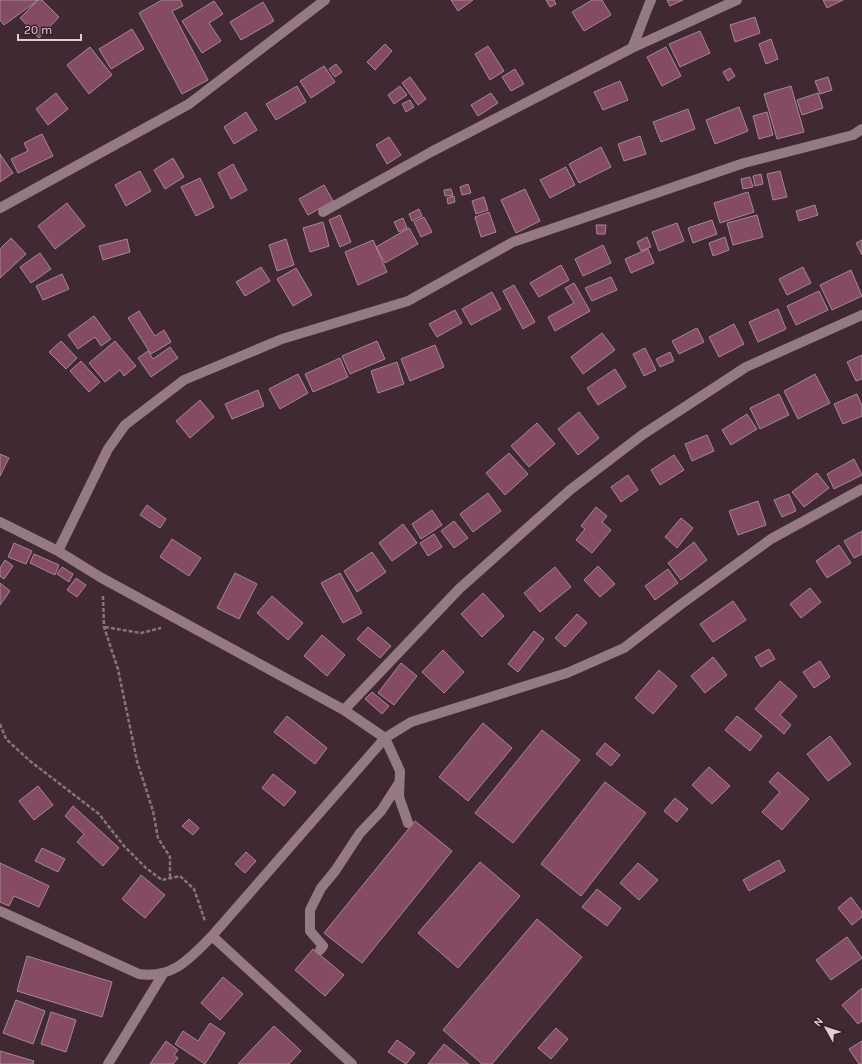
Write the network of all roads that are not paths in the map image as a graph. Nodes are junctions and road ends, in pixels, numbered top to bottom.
1 (325, 0) edge
2 (651, 0) edge
3 (737, 0) edge
4 (632, 48) junction
5 (862, 129) edge
6 (0, 208) edge
7 (323, 212) dead end
8 (862, 315) edge
9 (862, 488) edge
10 (0, 522) edge
11 (58, 551) junction
12 (344, 710) junction
13 (385, 738) junction
14 (400, 782) junction
15 (408, 824) dead end
16 (0, 911) edge
17 (212, 936) junction
18 (320, 950) dead end
19 (163, 974) junction
20 (108, 1064) edge
21 (352, 1064) edge

1 - 6 street
2 - 4 street
3 - 4 street
4 - 7 street
5 - 11 street
8 - 12 street
9 - 13 street
10 - 11 street
11 - 12 street
12 - 13 street
13 - 14 street
13 - 17 street
14 - 15 street
14 - 18 street
16 - 19 street
17 - 19 street
17 - 21 street
19 - 20 street

